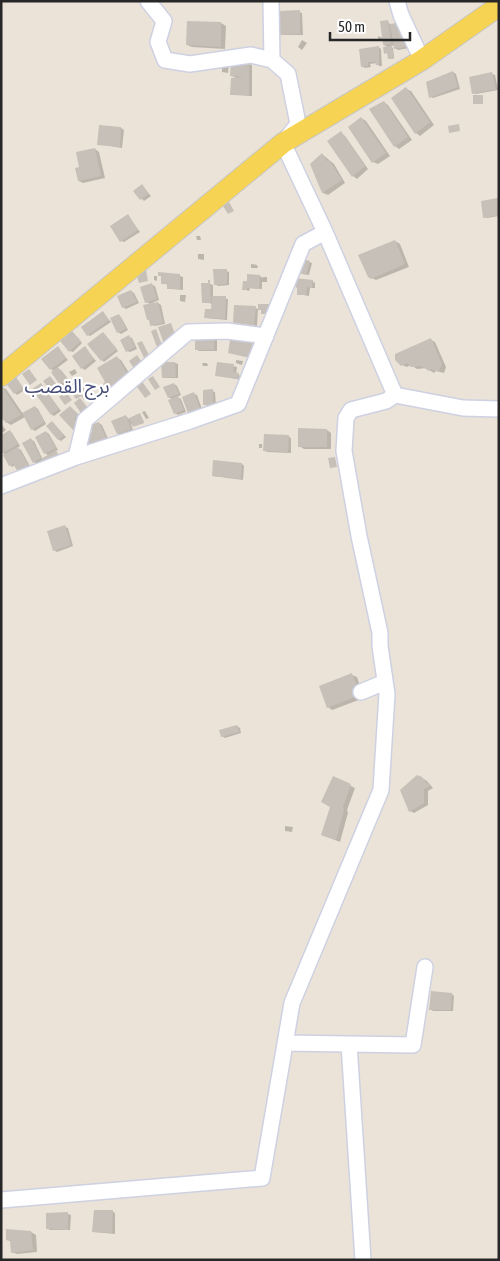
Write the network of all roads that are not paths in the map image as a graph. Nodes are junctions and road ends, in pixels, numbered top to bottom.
1 (148, 1) edge
2 (271, 1) edge
3 (397, 1) edge
4 (499, 6) edge
5 (272, 60) junction
6 (422, 60) junction
7 (284, 143) junction
8 (325, 232) junction
9 (266, 336) junction
10 (1, 376) edge
11 (395, 395) junction
12 (499, 409) edge
13 (76, 457) junction
14 (1, 486) edge
15 (385, 682) junction
16 (361, 692) dead end
17 (425, 968) dead end
18 (285, 1043) junction
19 (349, 1044) junction
20 (1, 1200) edge
21 (363, 1260) edge

1 - 5 street
2 - 5 street
3 - 6 street
4 - 6 main road
5 - 7 street
6 - 7 main road
7 - 8 street
7 - 10 main road
8 - 9 street
8 - 11 street
9 - 13 street
9 - 13 street
11 - 12 street
11 - 15 street
13 - 14 street
15 - 16 street
15 - 18 street
17 - 19 street
18 - 19 street
18 - 20 street
19 - 21 street

